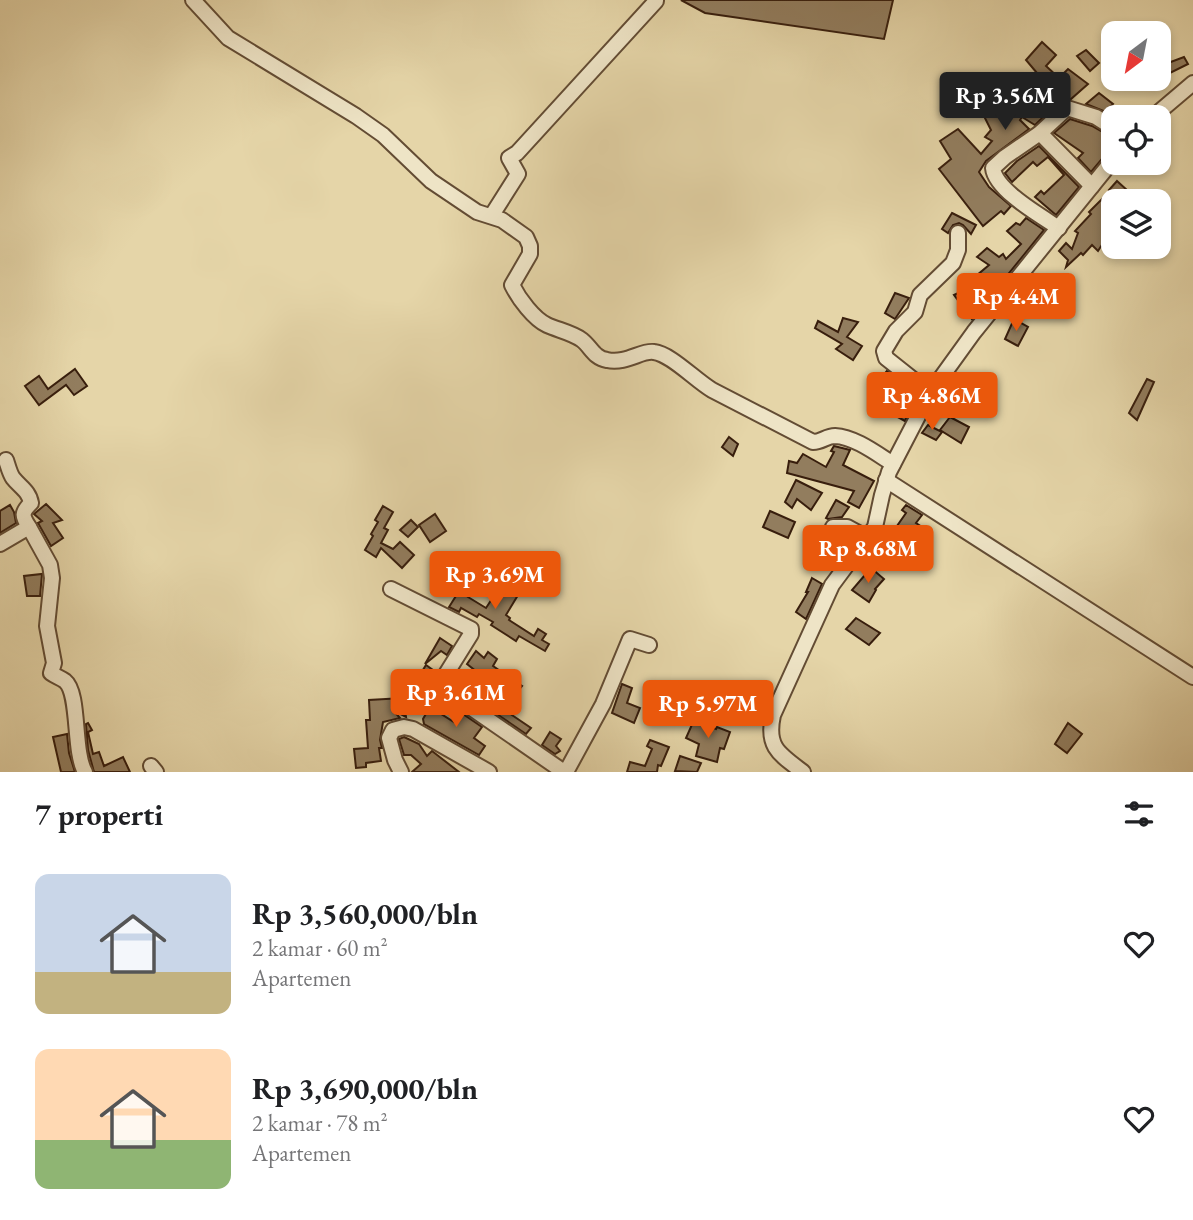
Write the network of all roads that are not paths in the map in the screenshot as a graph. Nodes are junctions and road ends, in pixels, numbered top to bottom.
1 (193, 0) edge
2 (656, 1) edge
3 (1193, 83) edge
4 (1167, 105) edge
5 (1101, 120) edge
6 (1040, 133) junction
7 (1101, 175) edge
8 (1092, 186) junction
9 (492, 215) junction
10 (1059, 228) junction
11 (958, 233) dead end
12 (930, 393) junction
13 (2, 457) edge
14 (893, 464) junction
15 (886, 480) junction
16 (29, 527) junction
17 (833, 527) dead end
18 (869, 539) junction
19 (0, 544) edge
20 (391, 589) dead end
21 (649, 645) dead end
22 (1193, 677) edge
23 (85, 772) edge
24 (401, 772) edge
25 (489, 772) edge
26 (565, 772) edge
27 (803, 772) edge

1 - 9 street
2 - 9 street
3 - 4 street
5 - 6 street
6 - 8 street
6 - 10 street
7 - 8 street
8 - 10 street
9 - 14 street
10 - 12 street
11 - 12 street
12 - 14 street
13 - 16 street
14 - 15 street
15 - 18 street
15 - 22 street
16 - 19 street
16 - 23 street
17 - 18 street
18 - 27 street
20 - 26 street
21 - 26 street
24 - 25 street

